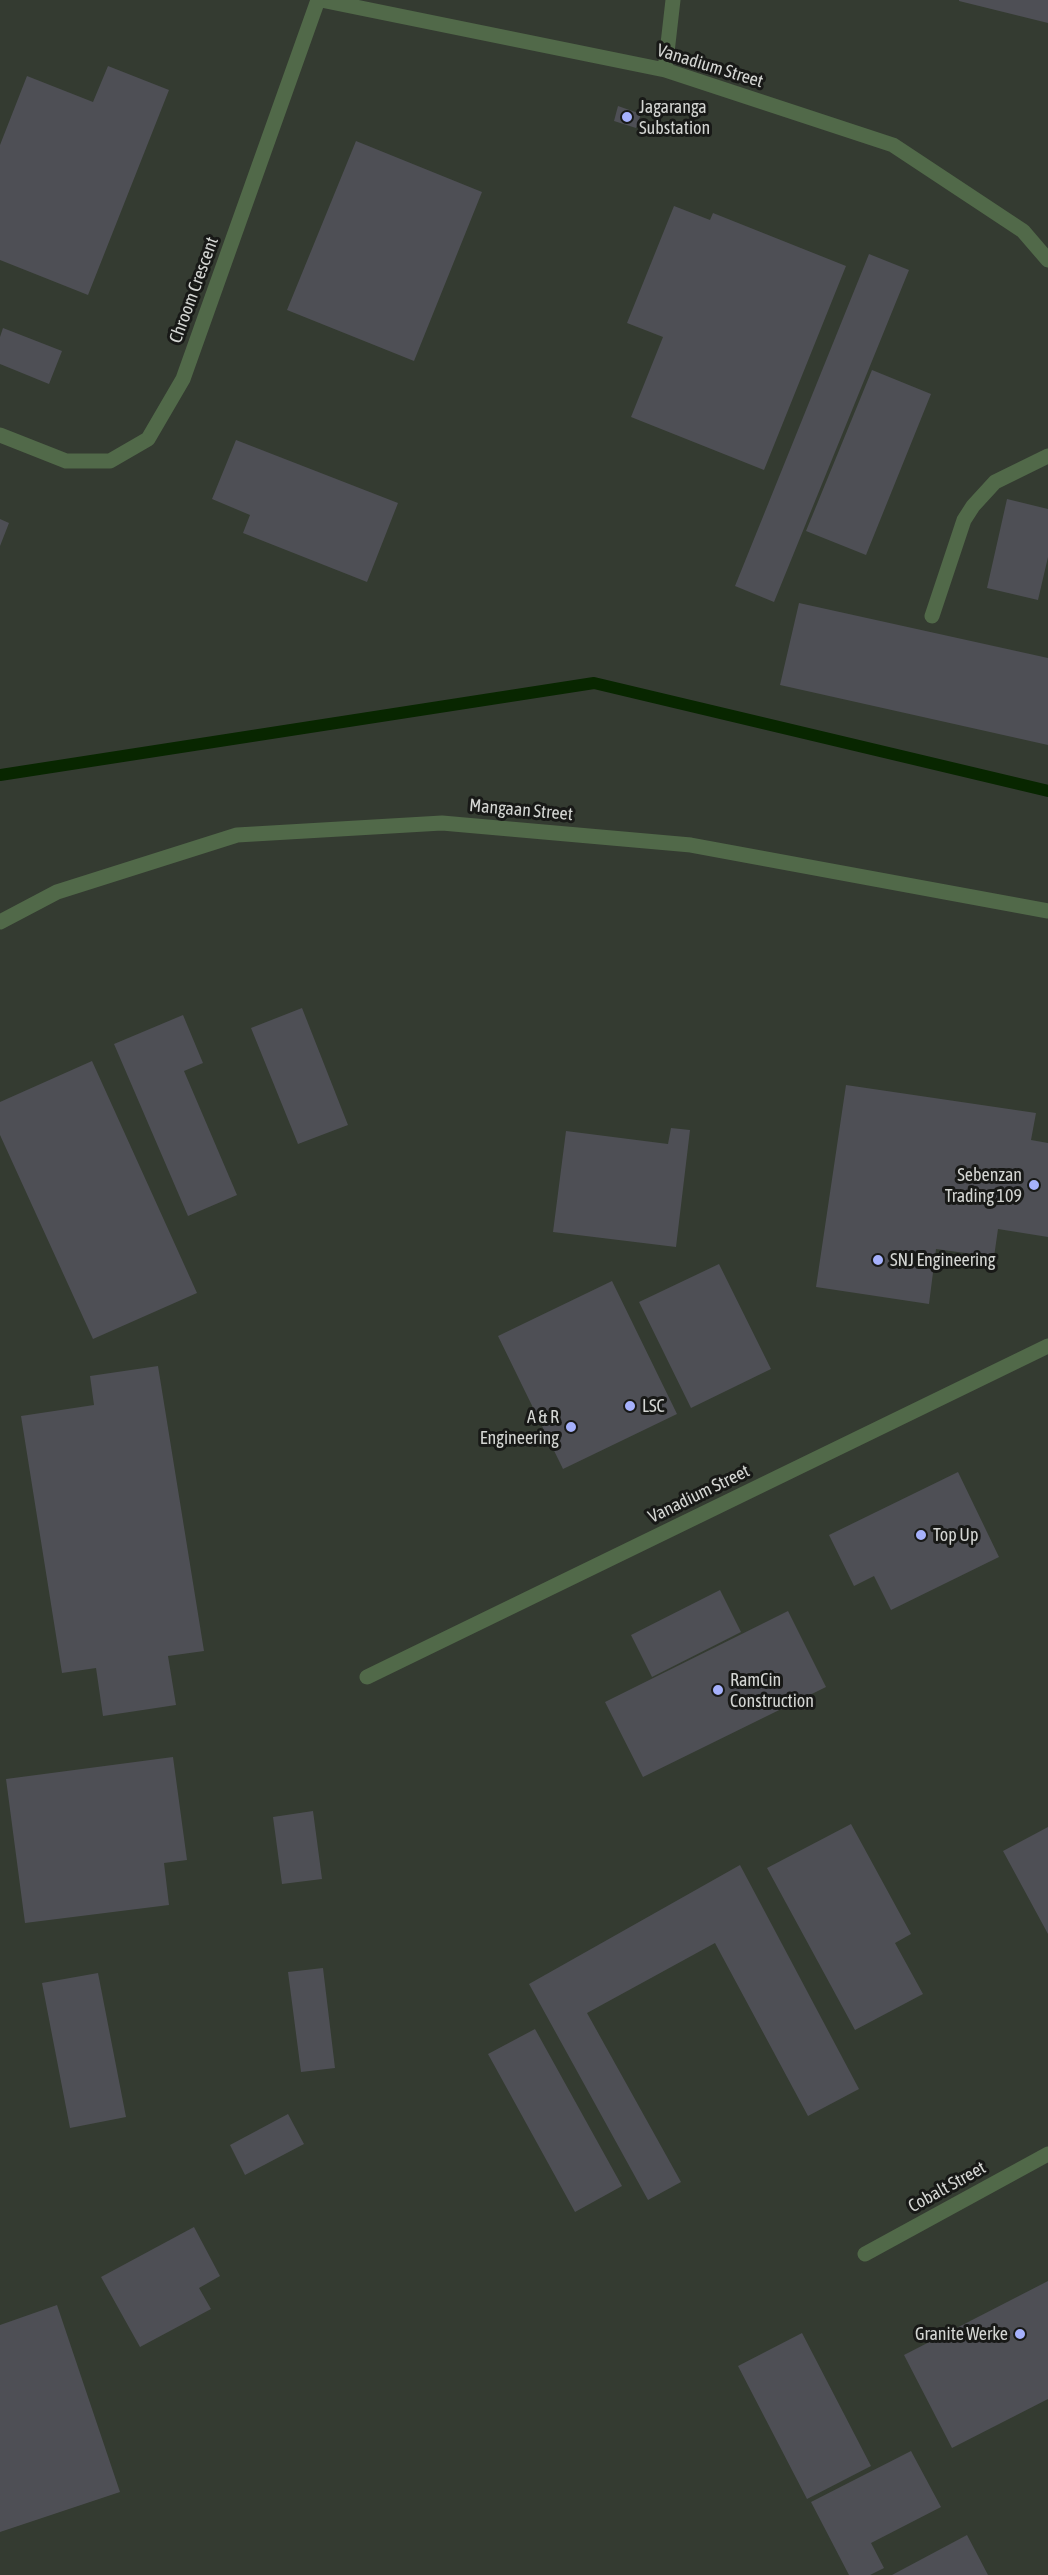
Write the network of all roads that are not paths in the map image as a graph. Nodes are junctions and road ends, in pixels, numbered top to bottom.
1 (320, 0) edge
2 (673, 0) edge
3 (665, 70) junction
4 (1048, 260) edge
5 (0, 435) edge
6 (1048, 456) edge
7 (932, 616) dead end
8 (1048, 911) edge
9 (0, 922) edge
10 (1048, 1346) edge
11 (367, 1677) dead end
12 (1048, 2154) edge
13 (865, 2254) dead end

1 - 3 street, Vanadium Street
1 - 5 street, Chroom Crescent
2 - 3 street
3 - 4 street, Vanadium Street
6 - 7 street
8 - 9 street, Mangaan Street
10 - 11 street, Vanadium Street
12 - 13 street, Cobalt Street

